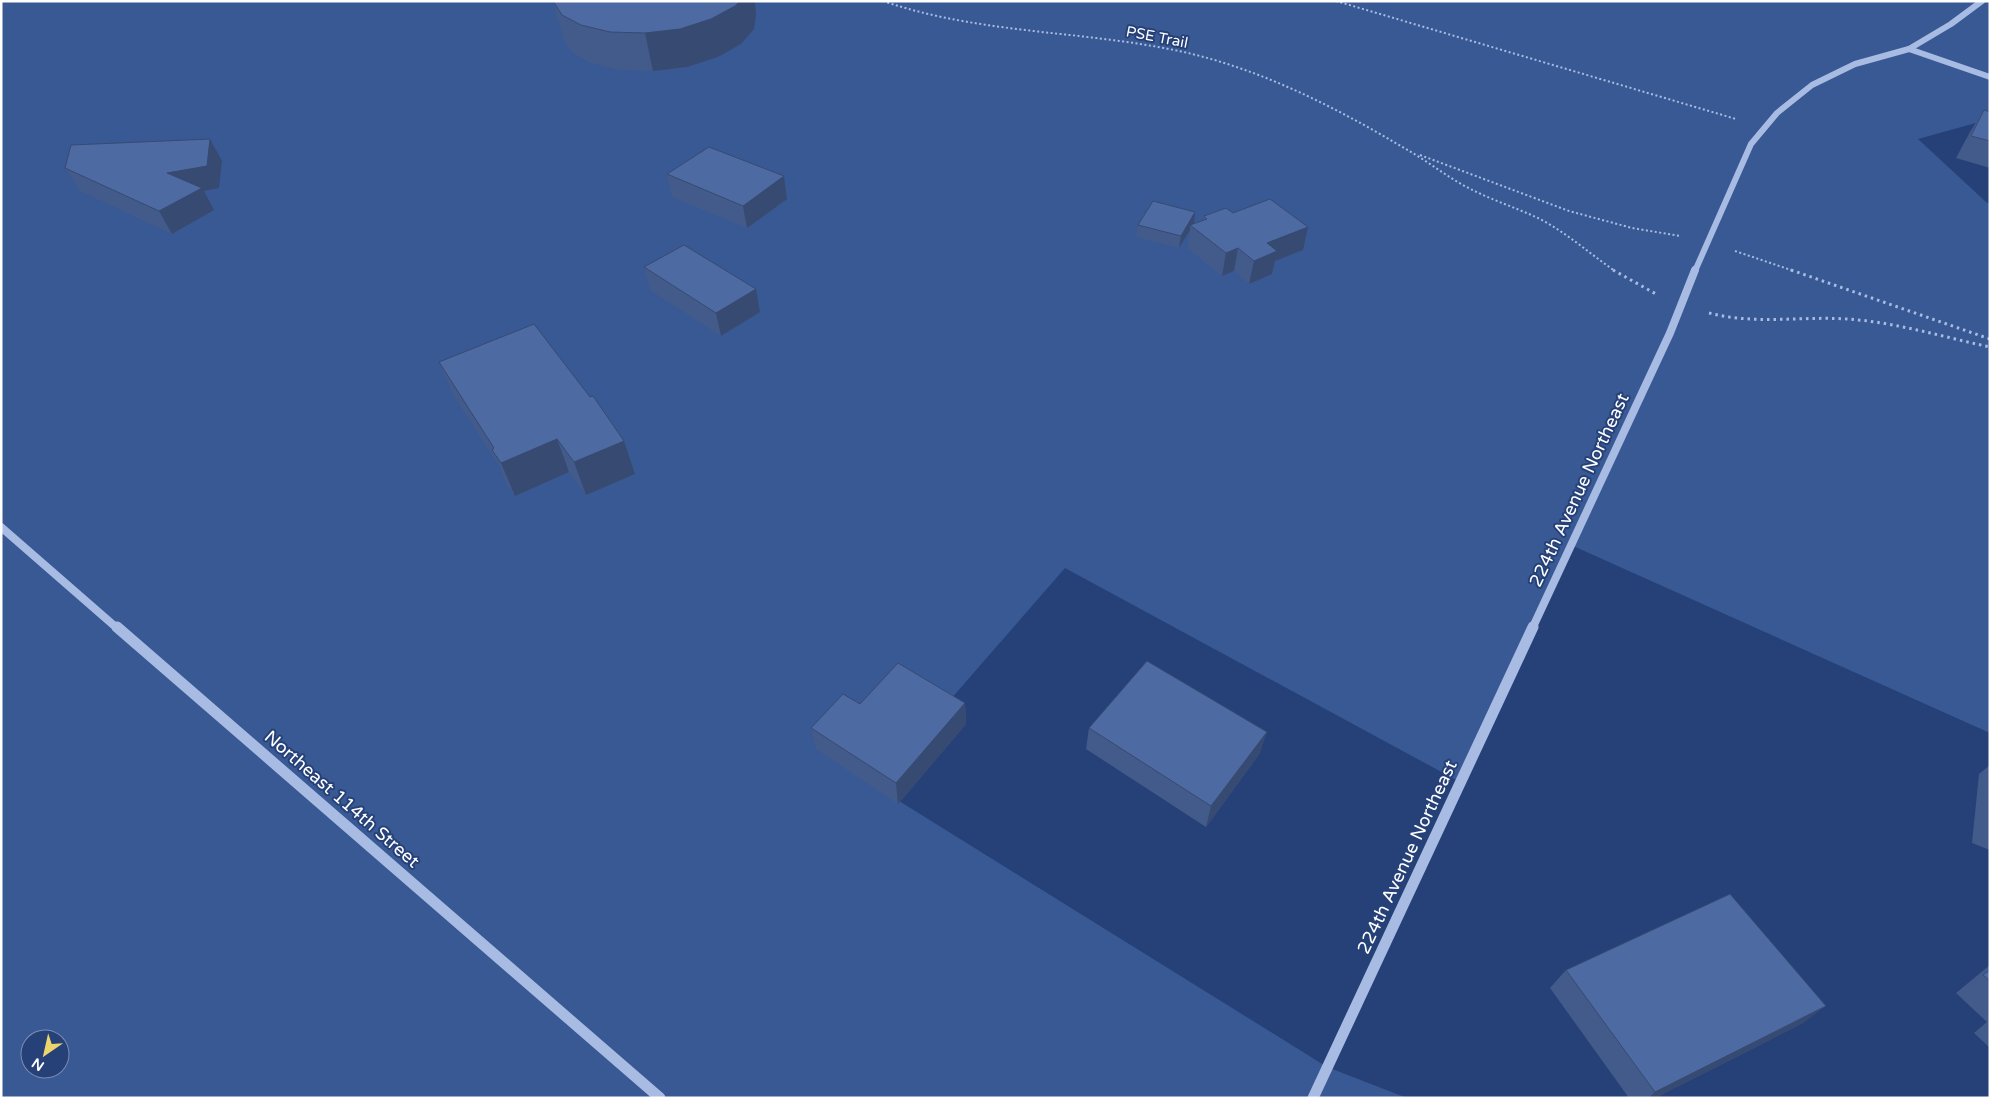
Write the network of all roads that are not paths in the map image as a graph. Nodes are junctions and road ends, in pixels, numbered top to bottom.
1 (1982, 1) edge
2 (1909, 49) junction
3 (1990, 77) edge
4 (1, 527) edge
5 (660, 1098) edge
6 (1313, 1098) edge

1 - 2 street, 224th Avenue Northeast
2 - 3 street
2 - 6 street, 224th Avenue Northeast
4 - 5 street, Northeast 114th Street

